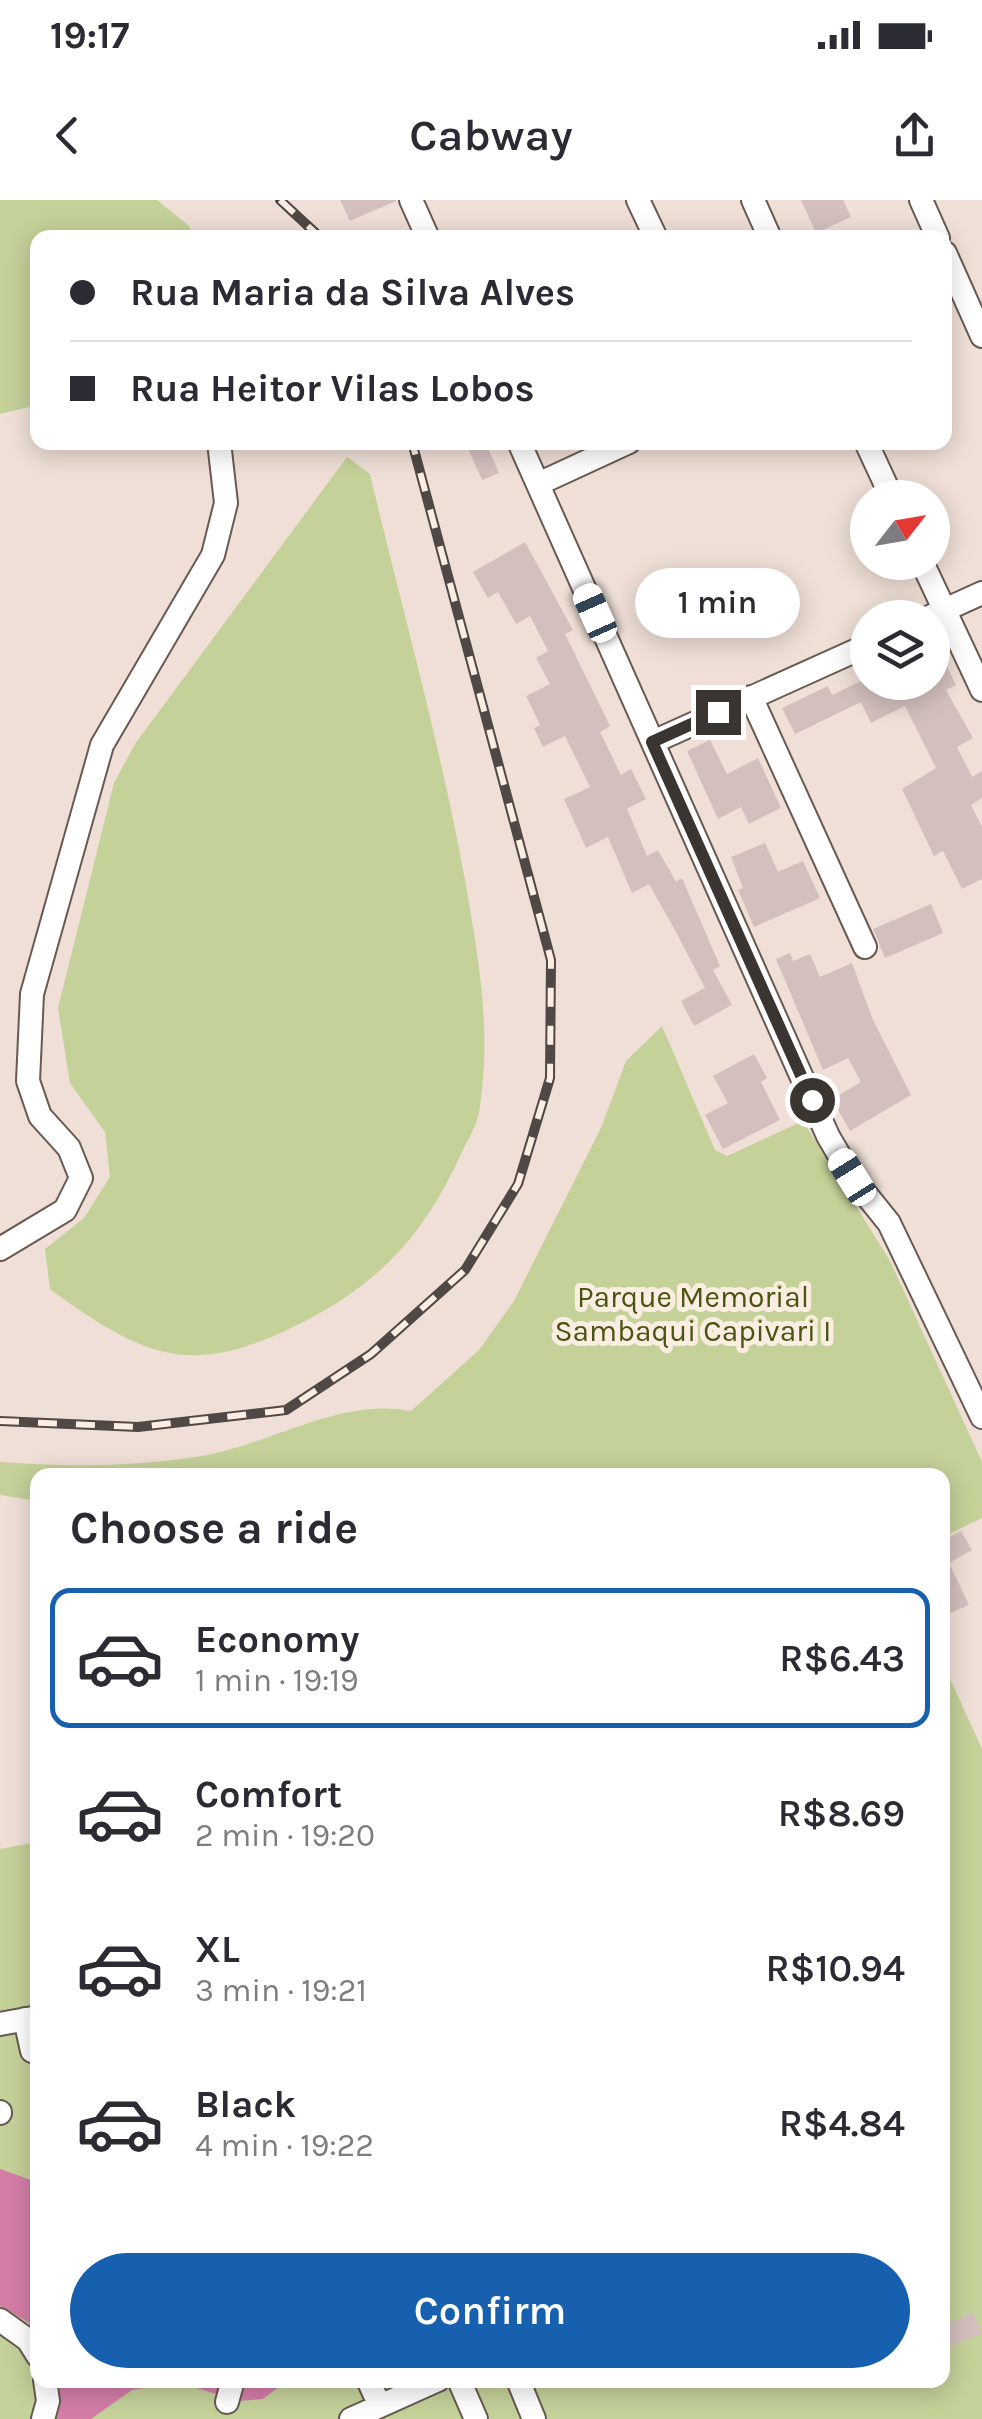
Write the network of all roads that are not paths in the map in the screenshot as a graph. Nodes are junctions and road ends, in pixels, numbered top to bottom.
1 (412, 200) edge
2 (638, 200) edge
3 (753, 200) edge
4 (921, 200) edge
5 (425, 230) edge
6 (652, 230) edge
7 (766, 230) edge
8 (934, 230) edge
9 (953, 294) edge
10 (982, 336) edge
11 (220, 450) edge
12 (523, 450) edge
13 (612, 450) edge
14 (870, 450) edge
15 (884, 480) edge
16 (538, 484) junction
17 (982, 593) edge
18 (950, 608) edge
19 (950, 637) edge
20 (850, 652) edge
21 (982, 690) edge
22 (751, 697) junction
23 (652, 742) junction
24 (865, 948) dead end
25 (0, 1249) edge
26 (982, 1417) edge
27 (30, 2018) edge
28 (0, 2024) edge
29 (0, 2320) edge
30 (30, 2343) edge
31 (46, 2388) edge
32 (372, 2388) edge
33 (420, 2388) edge
34 (462, 2388) edge
35 (521, 2388) edge
36 (380, 2406) junction
37 (43, 2419) edge
38 (351, 2419) edge
39 (476, 2419) edge
40 (534, 2419) edge

1 - 5 street
2 - 6 street
3 - 7 street
4 - 8 street
9 - 10 street
11 - 25 street
12 - 16 street
13 - 16 street
14 - 15 street
16 - 23 street
17 - 18 street
19 - 21 street
20 - 22 street
22 - 23 street
22 - 24 street
23 - 26 street
27 - 28 street
29 - 30 street
31 - 37 street
32 - 36 street
33 - 36 street
34 - 39 street
35 - 40 street
36 - 38 street

